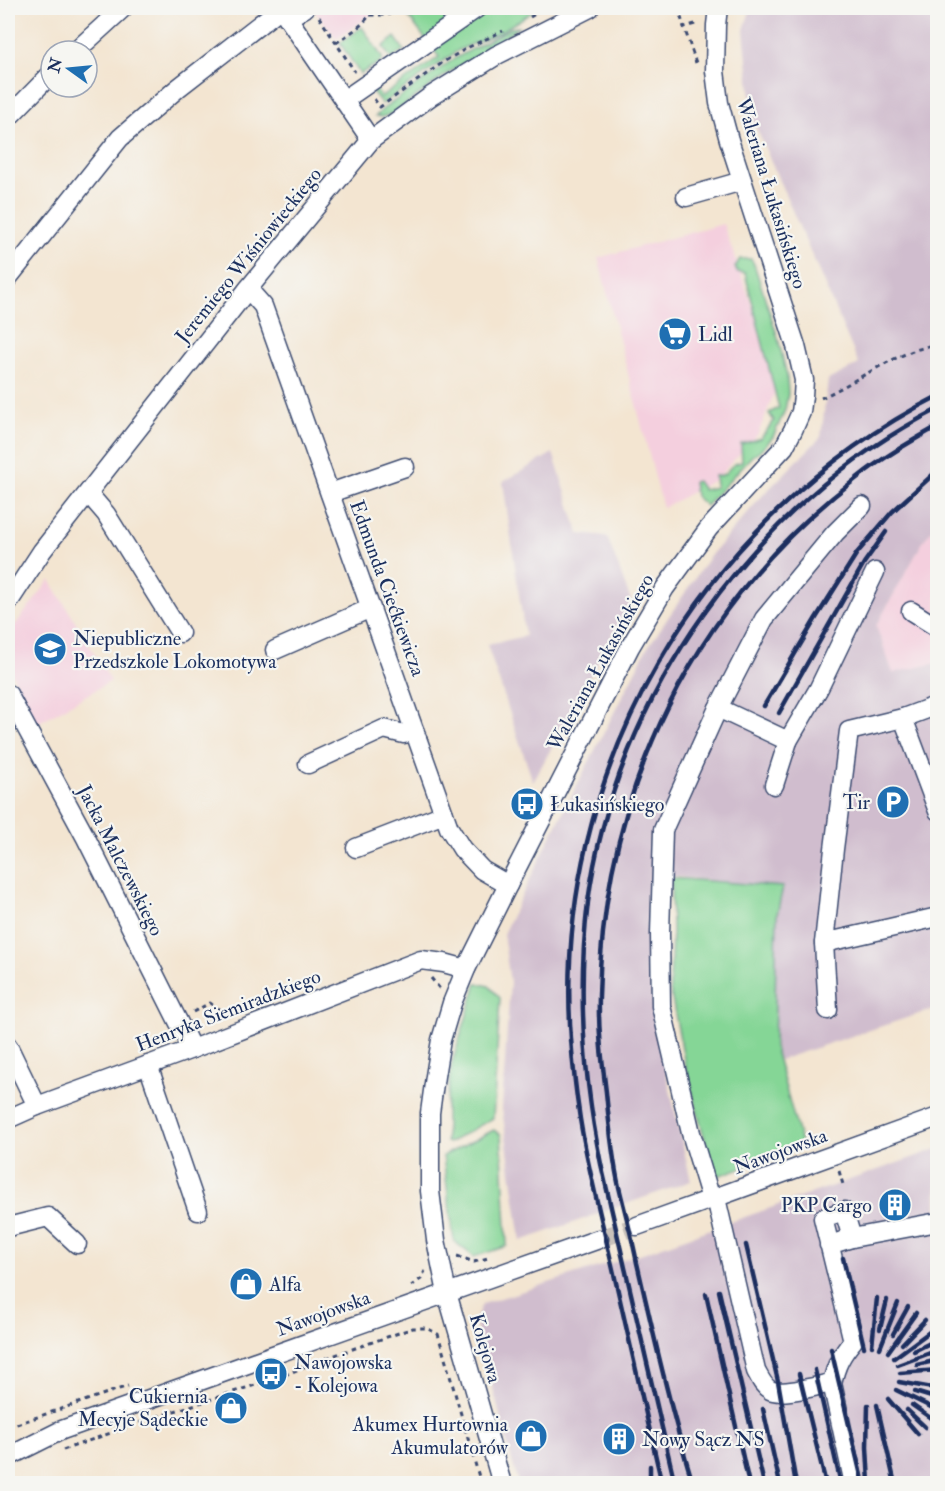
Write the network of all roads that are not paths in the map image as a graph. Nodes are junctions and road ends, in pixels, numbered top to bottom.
1 (123, 8) edge
2 (477, 8) edge
3 (590, 8) edge
4 (284, 11) edge
5 (311, 11) edge
6 (717, 16) edge
7 (89, 39) edge
8 (39, 86) edge
9 (344, 100) junction
10 (8, 118) edge
11 (371, 140) junction
12 (742, 180) junction
13 (686, 197) dead end
14 (8, 278) edge
15 (248, 289) junction
16 (405, 467) dead end
17 (88, 493) junction
18 (330, 493) junction
19 (862, 506) dead end
20 (875, 572) dead end
21 (8, 603) edge
22 (371, 608) junction
23 (911, 611) dead end
24 (938, 628) edge
25 (180, 633) dead end
26 (275, 650) dead end
27 (8, 694) edge
28 (938, 705) edge
29 (718, 708) junction
30 (903, 718) junction
31 (415, 732) junction
32 (788, 741) junction
33 (308, 764) dead end
34 (774, 785) dead end
35 (938, 811) edge
36 (444, 814) junction
37 (356, 848) dead end
38 (508, 885) junction
39 (938, 917) edge
40 (824, 944) junction
41 (466, 969) junction
42 (828, 1010) dead end
43 (8, 1046) edge
44 (192, 1049) junction
45 (148, 1065) junction
46 (38, 1106) junction
47 (938, 1117) edge
48 (8, 1119) edge
49 (713, 1198) junction
50 (198, 1211) dead end
51 (938, 1222) edge
52 (637, 1226) tunnel mouth
53 (8, 1227) edge
54 (852, 1238) junction
55 (599, 1239) tunnel mouth
56 (77, 1244) dead end
57 (829, 1245) junction
58 (447, 1293) junction
59 (832, 1383) junction
60 (62, 1430) junction
61 (8, 1442) edge
62 (8, 1457) edge
63 (502, 1484) edge
64 (854, 1484) edge

1 - 7 street
2 - 9 street
3 - 11 street, Jeremiego Wiśniowieckiego
4 - 5 street
4 - 9 street
4 - 14 street
6 - 12 street, Waleriana Łukasińskiego
8 - 10 street
9 - 11 street
11 - 15 street, Jeremiego Wiśniowieckiego
12 - 13 street
12 - 38 street, Waleriana Łukasińskiego
15 - 17 street, Jeremiego Wiśniowieckiego
15 - 18 street, Edmunda Ciećkiewicza
16 - 18 street
17 - 21 street, Jeremiego Wiśniowieckiego
17 - 25 street
18 - 22 street, Edmunda Ciećkiewicza
19 - 29 street
20 - 32 street
22 - 26 street
22 - 31 street, Edmunda Ciećkiewicza
23 - 24 street
27 - 44 street, Jacka Malczewskiego
28 - 30 street
29 - 32 street
29 - 49 street
30 - 35 street
30 - 40 street
31 - 33 street
31 - 36 street, Edmunda Ciećkiewicza
32 - 34 street
36 - 37 street
36 - 38 street, Edmunda Ciećkiewicza
38 - 41 street, Waleriana Łukasińskiego
39 - 40 street
40 - 42 street
41 - 44 street, Henryka Siemiradzkiego
41 - 58 street, Waleriana Łukasińskiego
43 - 46 street
44 - 45 street, Henryka Siemiradzkiego
45 - 46 street, Henryka Siemiradzkiego
45 - 50 street
46 - 48 street, Henryka Siemiradzkiego
47 - 49 street, Nawojowska
49 - 52 street, Nawojowska
49 - 59 street
51 - 54 street
53 - 56 street
54 - 57 street
54 - 57 street
55 - 58 street, Nawojowska
57 - 59 street
58 - 60 street, Nawojowska
58 - 63 street, Kolejowa
59 - 64 street
60 - 61 street, Nawojowska
60 - 62 street, Nawojowska

